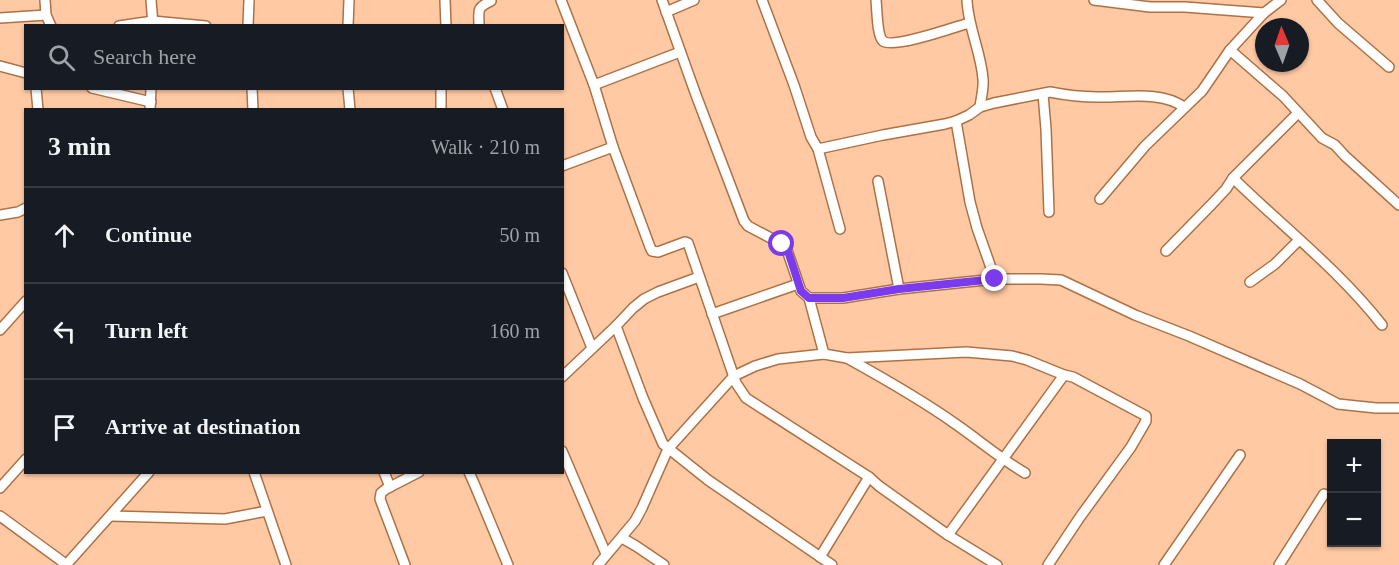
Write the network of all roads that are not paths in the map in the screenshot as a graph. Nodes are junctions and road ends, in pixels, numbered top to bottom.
1 (45, 0) edge
2 (151, 0) edge
3 (249, 0) edge
4 (349, 0) edge
5 (445, 0) edge
6 (561, 0) edge
7 (662, 0) edge
8 (694, 0) edge
9 (762, 0) edge
10 (876, 0) edge
11 (967, 0) edge
12 (1094, 0) edge
13 (1281, 0) edge
14 (1317, 0) edge
15 (491, 1) edge
16 (666, 12) junction
17 (1264, 14) junction
18 (46, 15) junction
19 (0, 18) edge
20 (153, 23) edge
21 (969, 23) junction
22 (50, 24) edge
23 (171, 24) edge
24 (248, 24) edge
25 (348, 24) edge
26 (446, 24) edge
27 (479, 24) edge
28 (1230, 51) junction
29 (680, 52) junction
30 (0, 66) edge
31 (1389, 67) dead end
32 (24, 72) edge
33 (594, 86) junction
34 (36, 90) edge
35 (98, 90) edge
36 (151, 90) edge
37 (252, 90) edge
38 (348, 90) edge
39 (441, 90) edge
40 (496, 90) edge
41 (1043, 94) junction
42 (150, 106) edge
43 (980, 107) junction
44 (1184, 107) junction
45 (38, 108) edge
46 (253, 108) edge
47 (350, 108) edge
48 (441, 108) edge
49 (502, 108) edge
50 (1298, 113) junction
51 (957, 121) junction
52 (613, 147) junction
53 (818, 149) junction
54 (564, 165) edge
55 (1233, 178) junction
56 (878, 181) dead end
57 (1100, 199) dead end
58 (1399, 206) edge
59 (24, 209) edge
60 (1049, 212) dead end
61 (0, 216) edge
62 (840, 229) dead end
63 (1299, 240) junction
64 (1166, 251) dead end
65 (564, 278) edge
66 (699, 278) junction
67 (995, 279) junction
68 (1250, 282) dead end
69 (798, 284) junction
70 (899, 289) junction
71 (809, 298) junction
72 (24, 303) edge
73 (712, 314) junction
74 (1382, 325) dead end
75 (616, 326) junction
76 (0, 330) edge
77 (592, 348) junction
78 (824, 354) junction
79 (847, 358) junction
80 (564, 374) edge
81 (1064, 375) junction
82 (734, 376) junction
83 (1399, 408) edge
84 (668, 449) junction
85 (1240, 455) dead end
86 (564, 456) edge
87 (1003, 460) junction
88 (24, 461) edge
89 (1025, 473) dead end
90 (147, 474) edge
91 (255, 474) edge
92 (385, 474) edge
93 (414, 474) edge
94 (470, 474) edge
95 (869, 477) junction
96 (390, 487) junction
97 (0, 488) edge
98 (1324, 494) dead end
99 (267, 512) junction
100 (0, 516) edge
101 (111, 516) junction
102 (948, 535) junction
103 (622, 538) junction
104 (606, 554) junction
105 (820, 556) junction
106 (67, 565) edge
107 (286, 565) edge
108 (405, 565) edge
109 (508, 565) edge
110 (598, 565) edge
111 (664, 565) edge
112 (832, 565) edge
113 (997, 565) edge
114 (1048, 565) edge
115 (1164, 565) edge
116 (1279, 565) edge

1 - 18 street
2 - 20 street
3 - 24 street
4 - 25 street
5 - 26 street
6 - 33 street
7 - 16 street
8 - 16 street
9 - 53 street
10 - 21 street
11 - 21 street
12 - 17 street
13 - 17 street
14 - 31 street
15 - 27 street
16 - 29 street
17 - 28 street
18 - 19 street
18 - 22 street
20 - 23 street
21 - 43 street
28 - 44 street
28 - 50 street
29 - 33 street
29 - 69 street
30 - 32 street
33 - 52 street
34 - 45 street
35 - 42 street
36 - 42 street
37 - 46 street
38 - 47 street
39 - 48 street
40 - 49 street
41 - 43 street
41 - 44 street
41 - 60 street
43 - 51 street
44 - 57 street
50 - 55 street
50 - 58 street
51 - 53 street
51 - 67 street
52 - 54 street
52 - 66 street
53 - 62 street
55 - 63 street
55 - 64 street
56 - 70 street
59 - 61 street
63 - 68 street
63 - 74 street
65 - 77 street
66 - 73 street
66 - 75 street
67 - 70 street
67 - 83 street
69 - 71 street
69 - 73 street
70 - 71 street
71 - 78 street
72 - 76 street
73 - 82 street
75 - 77 street
75 - 84 street
77 - 80 street
78 - 79 street
78 - 82 street
79 - 81 street
79 - 87 street
81 - 87 street
81 - 114 street
82 - 84 street
82 - 95 street
84 - 103 street
84 - 105 street
85 - 115 street
86 - 104 street
87 - 89 street
87 - 102 street
88 - 97 street
90 - 101 street
91 - 99 street
92 - 96 street
93 - 96 street
94 - 109 street
95 - 102 street
95 - 105 street
96 - 108 street
98 - 116 street
99 - 101 street
99 - 107 street
100 - 106 street
101 - 106 street
102 - 113 street
103 - 104 street
103 - 111 street
104 - 110 street
105 - 112 street

